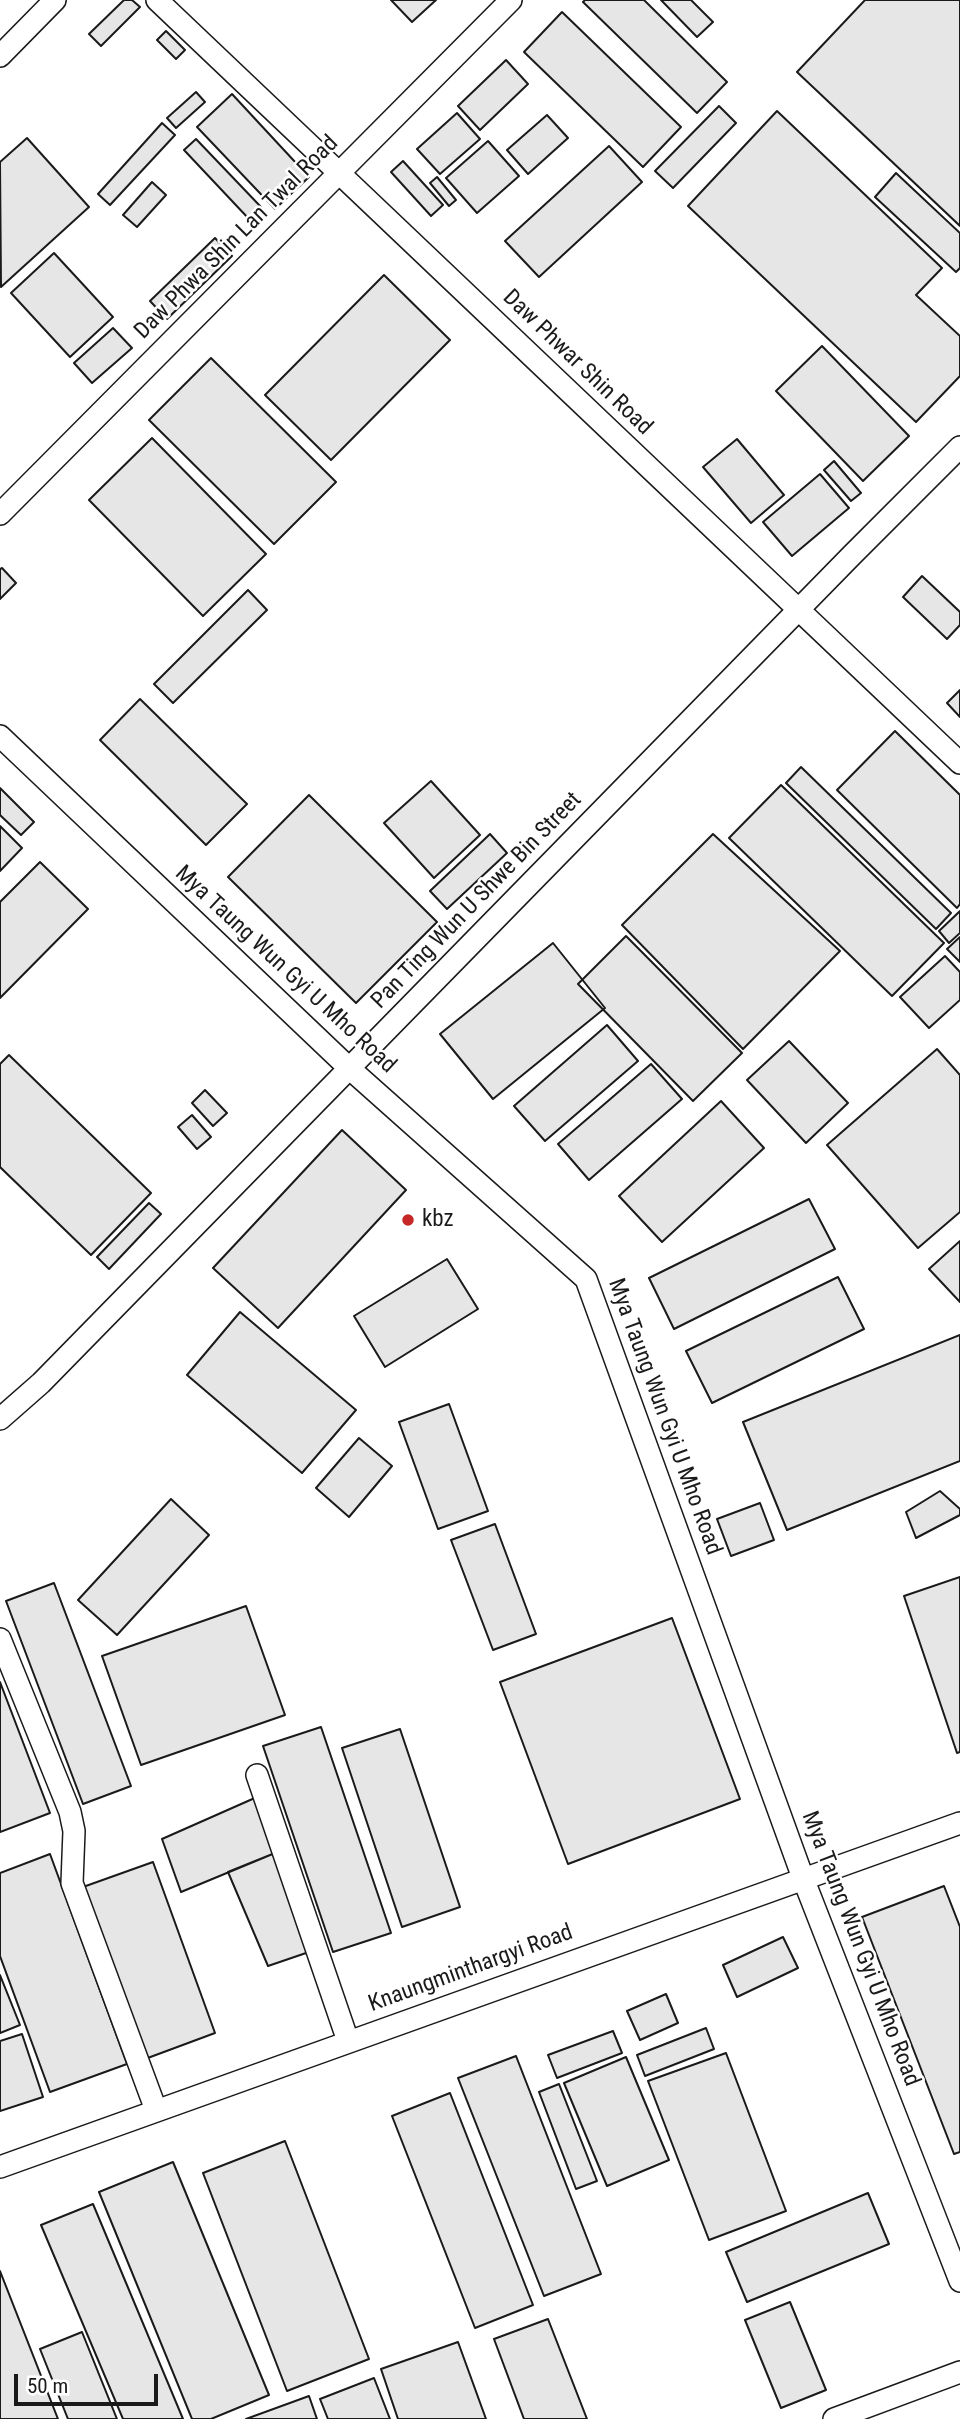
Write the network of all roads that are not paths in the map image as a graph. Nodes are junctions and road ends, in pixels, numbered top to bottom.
1 (55, 0) edge
2 (158, 0) edge
3 (510, 0) edge
4 (0, 56) edge
5 (340, 172) junction
6 (960, 447) edge
7 (0, 514) edge
8 (797, 610) junction
9 (0, 737) edge
10 (960, 764) edge
11 (349, 1068) junction
12 (0, 1419) edge
13 (0, 1639) edge
14 (257, 1775) dead end
15 (960, 1823) edge
16 (803, 1878) junction
17 (348, 2041) junction
18 (156, 2110) junction
19 (0, 2167) edge
20 (960, 2281) edge
21 (960, 2372) edge
22 (834, 2419) edge

1 - 4 street
2 - 5 street, Daw Phwar Shin Road
3 - 5 street, Daw Phwa Shin Lan Twal Road
5 - 7 street, Daw Phwa Shin Lan Twal Road
5 - 8 street, Daw Phwar Shin Road
6 - 8 street, Pan Ting Wun U Shwe Bin Street
8 - 10 street, Daw Phwar Shin Road
8 - 11 street, Pan Ting Wun U Shwe Bin Street
9 - 11 street, Mya Taung Wun Gyi U Mho Road
11 - 12 street, Pan Ting Wun U Shwe Bin Street
11 - 16 street, Mya Taung Wun Gyi U Mho Road
13 - 18 street
14 - 17 street
15 - 16 street, Knaungminthargyi Road
16 - 17 street, Knaungminthargyi Road
16 - 20 street, Mya Taung Wun Gyi U Mho Road
17 - 18 street, Knaungminthargyi Road
18 - 19 street, Knaungminthargyi Road
21 - 22 street

